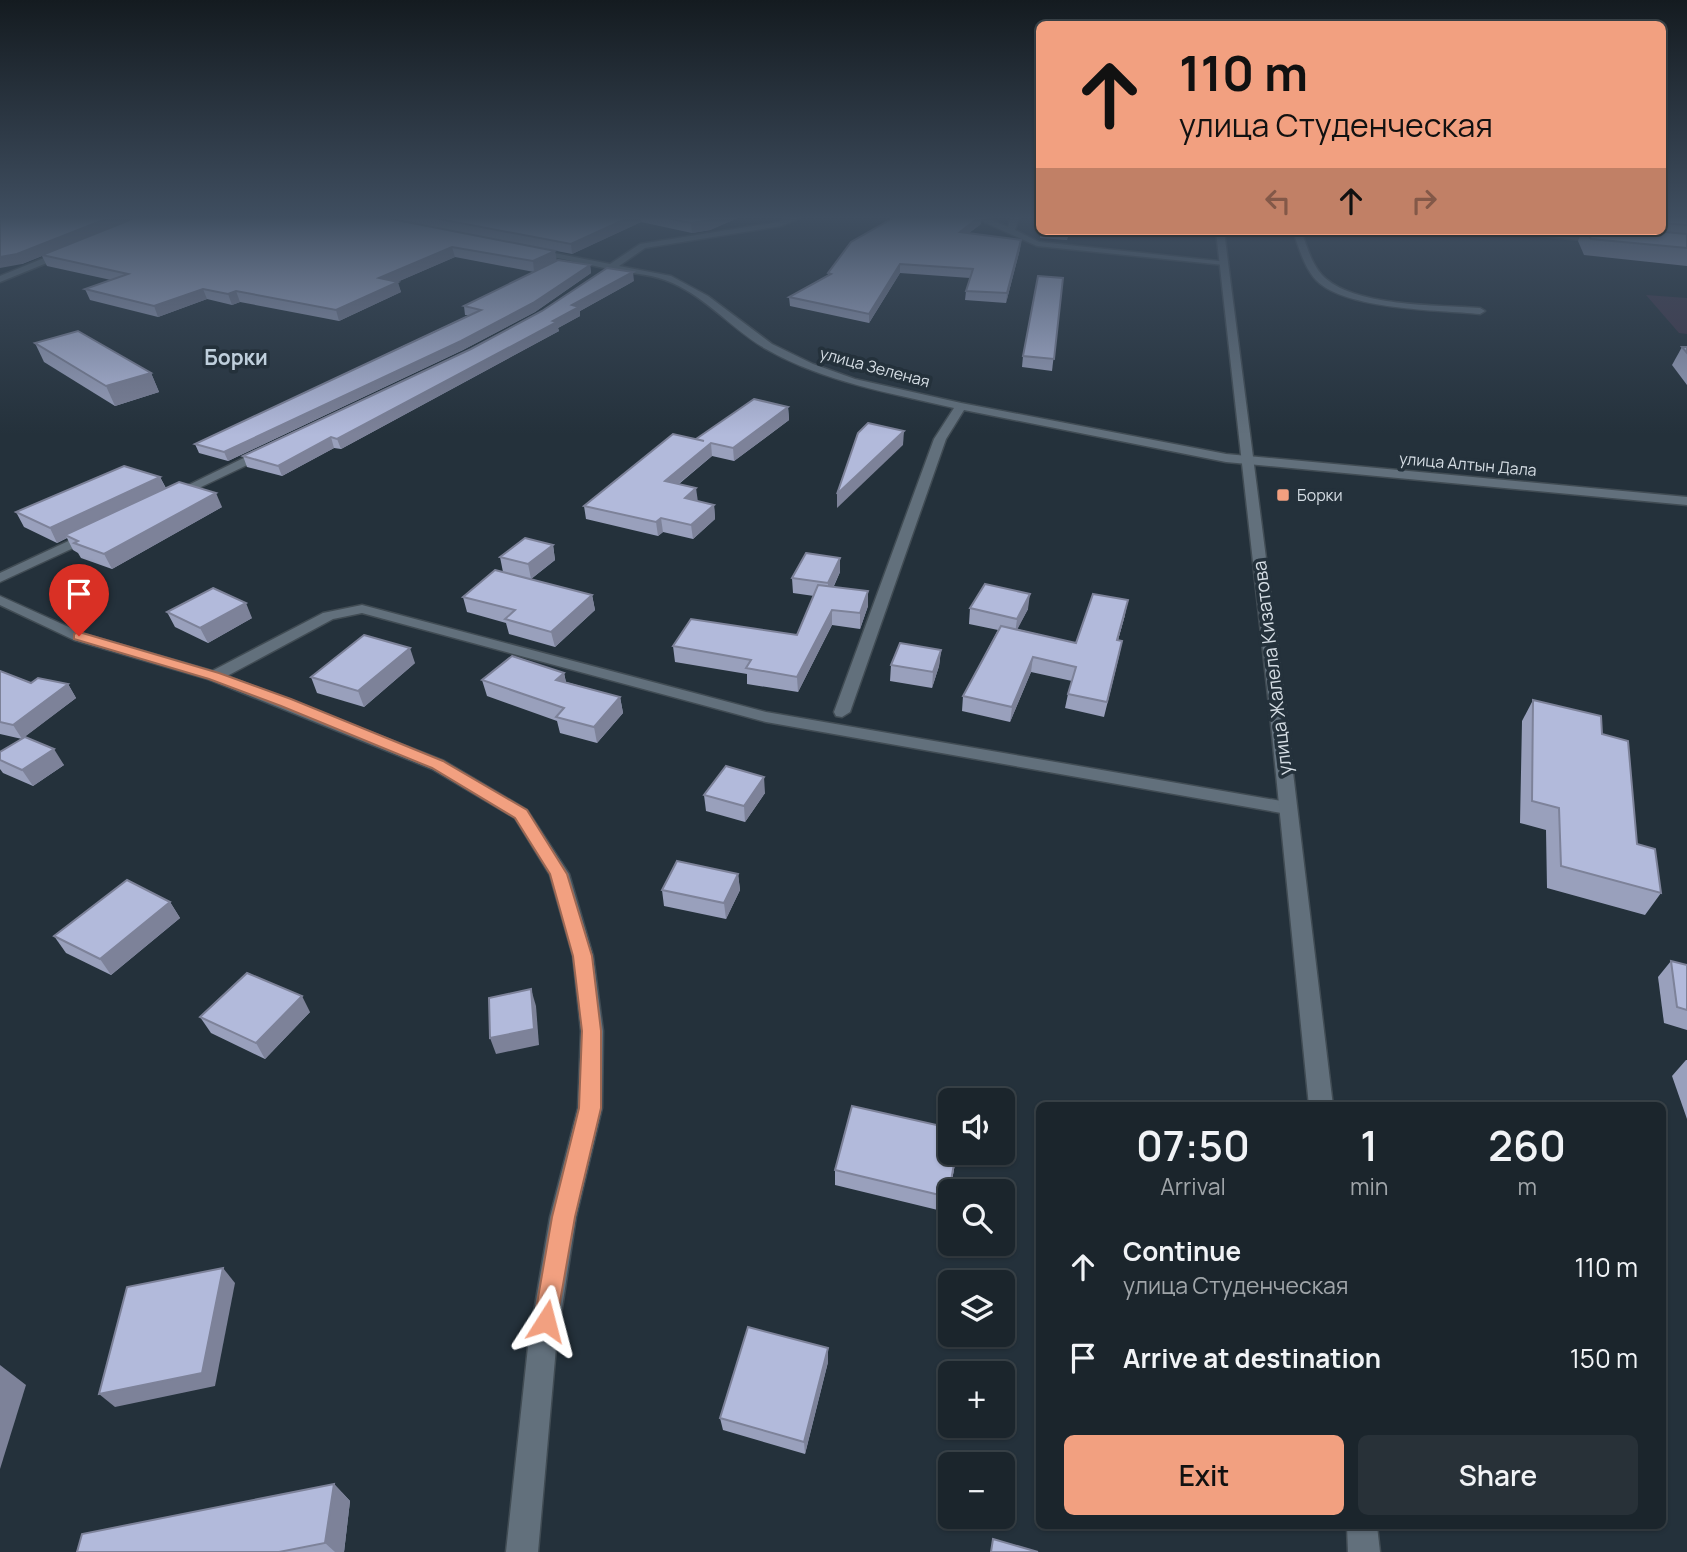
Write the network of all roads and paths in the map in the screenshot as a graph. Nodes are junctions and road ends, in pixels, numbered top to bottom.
1 (691, 289) edge
2 (1227, 289) edge
3 (1335, 289) edge
4 (1480, 311) dead end
5 (961, 406) junction
6 (284, 443) edge
7 (1247, 461) junction
8 (160, 501) edge
9 (1687, 501) edge
10 (99, 531) edge
11 (0, 578) edge
12 (0, 600) edge
13 (214, 676) junction
14 (842, 712) dead end
15 (1287, 808) junction
16 (1321, 1102) edge
17 (1362, 1529) edge
18 (522, 1552) edge
19 (1364, 1552) edge

1 - 5 street, улица Зеленая
2 - 7 street, улица Жалела Кизатова
3 - 4 street
5 - 7 street, улица Зеленая
5 - 14 street
6 - 8 street
7 - 9 street, улица Алтын Дала
7 - 15 street, улица Жалела Кизатова
10 - 11 street
12 - 13 street
13 - 15 street
13 - 18 street
15 - 16 street, улица Жалела Кизатова
17 - 19 street

